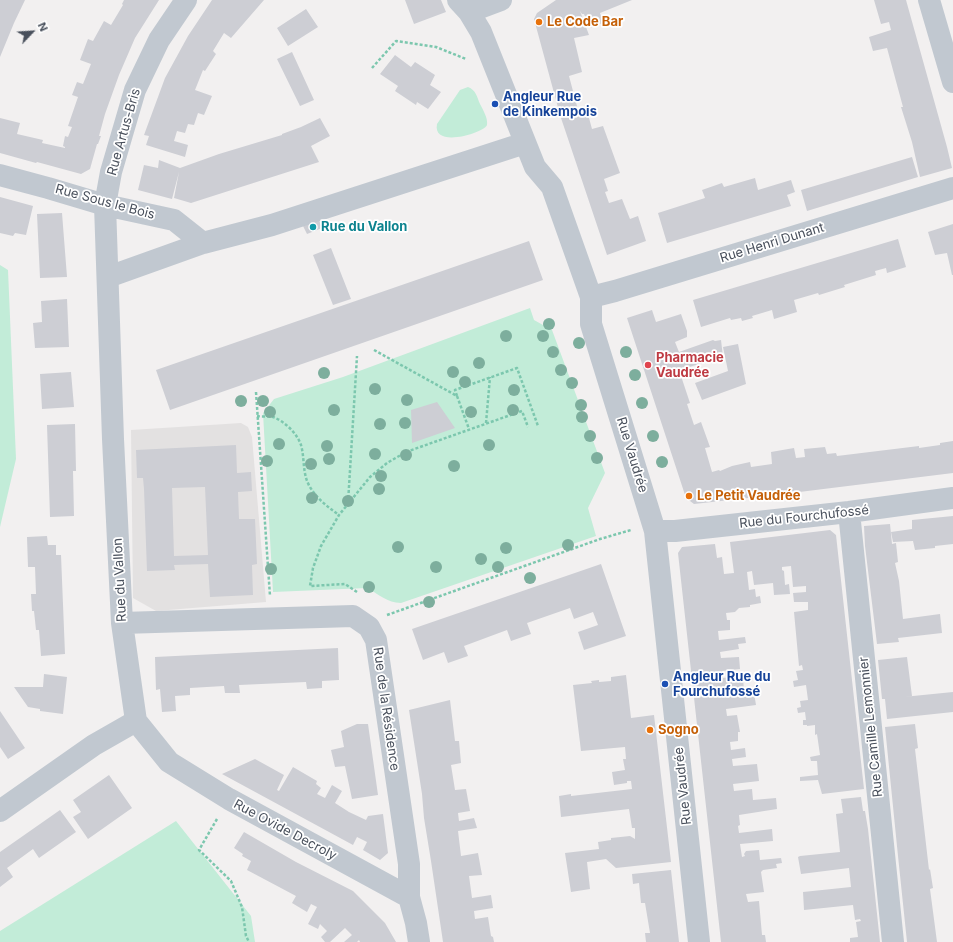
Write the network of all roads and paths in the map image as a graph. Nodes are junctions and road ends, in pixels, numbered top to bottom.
1 (186, 0) edge
2 (501, 0) edge
3 (929, 0) edge
4 (463, 6) edge
5 (372, 68) dead end
6 (498, 73) junction
7 (953, 82) edge
8 (525, 144) junction
9 (0, 175) edge
10 (953, 188) edge
11 (105, 205) junction
12 (203, 243) junction
13 (108, 277) junction
14 (591, 297) junction
15 (374, 350) dead end
16 (357, 356) dead end
17 (490, 378) junction
18 (256, 392) dead end
19 (457, 396) junction
20 (257, 416) junction
21 (486, 423) junction
22 (538, 426) dead end
23 (528, 427) dead end
24 (469, 429) junction
25 (953, 498) edge
26 (348, 503) junction
27 (849, 512) junction
28 (339, 515) junction
29 (654, 528) junction
30 (357, 592) dead end
31 (270, 599) dead end
32 (122, 623) junction
33 (369, 627) junction
34 (136, 721) junction
35 (228, 799) junction
36 (0, 811) edge
37 (409, 897) junction
38 (249, 942) edge
39 (419, 942) edge
40 (699, 942) edge
41 (893, 942) edge

1 - 11 street, Rue Artus-Bris
2 - 4 street
3 - 7 street
4 - 6 street, Rue Vaudrée
5 - 6 path
6 - 8 street, Rue Vaudrée
8 - 12 street
8 - 14 street, Rue Vaudrée
9 - 11 street, Rue Sous le Bois
10 - 14 street, Rue Henri Dunant
11 - 12 street, Rue Sous le Bois
11 - 13 street, Rue du Vallon
12 - 13 street
13 - 32 street, Rue du Vallon
14 - 29 street, Rue Vaudrée
15 - 19 path
16 - 26 path
17 - 19 path
17 - 21 path
17 - 22 path
18 - 20 path
19 - 24 path
20 - 28 path
20 - 31 path
21 - 23 path
21 - 24 path
24 - 26 path
25 - 27 street, Rue du Fourchufossé
26 - 28 path
27 - 29 street, Rue du Fourchufossé
27 - 41 street, Rue Camille Lemonnier
28 - 30 path
29 - 33 path
29 - 40 street, Rue Vaudrée
32 - 33 street
32 - 34 street, Rue du Vallon
33 - 37 street, Rue de la Résidence
34 - 35 street, Rue Ovide Decroly
34 - 36 street
35 - 37 street, Rue Ovide Decroly
35 - 38 path
37 - 39 street

